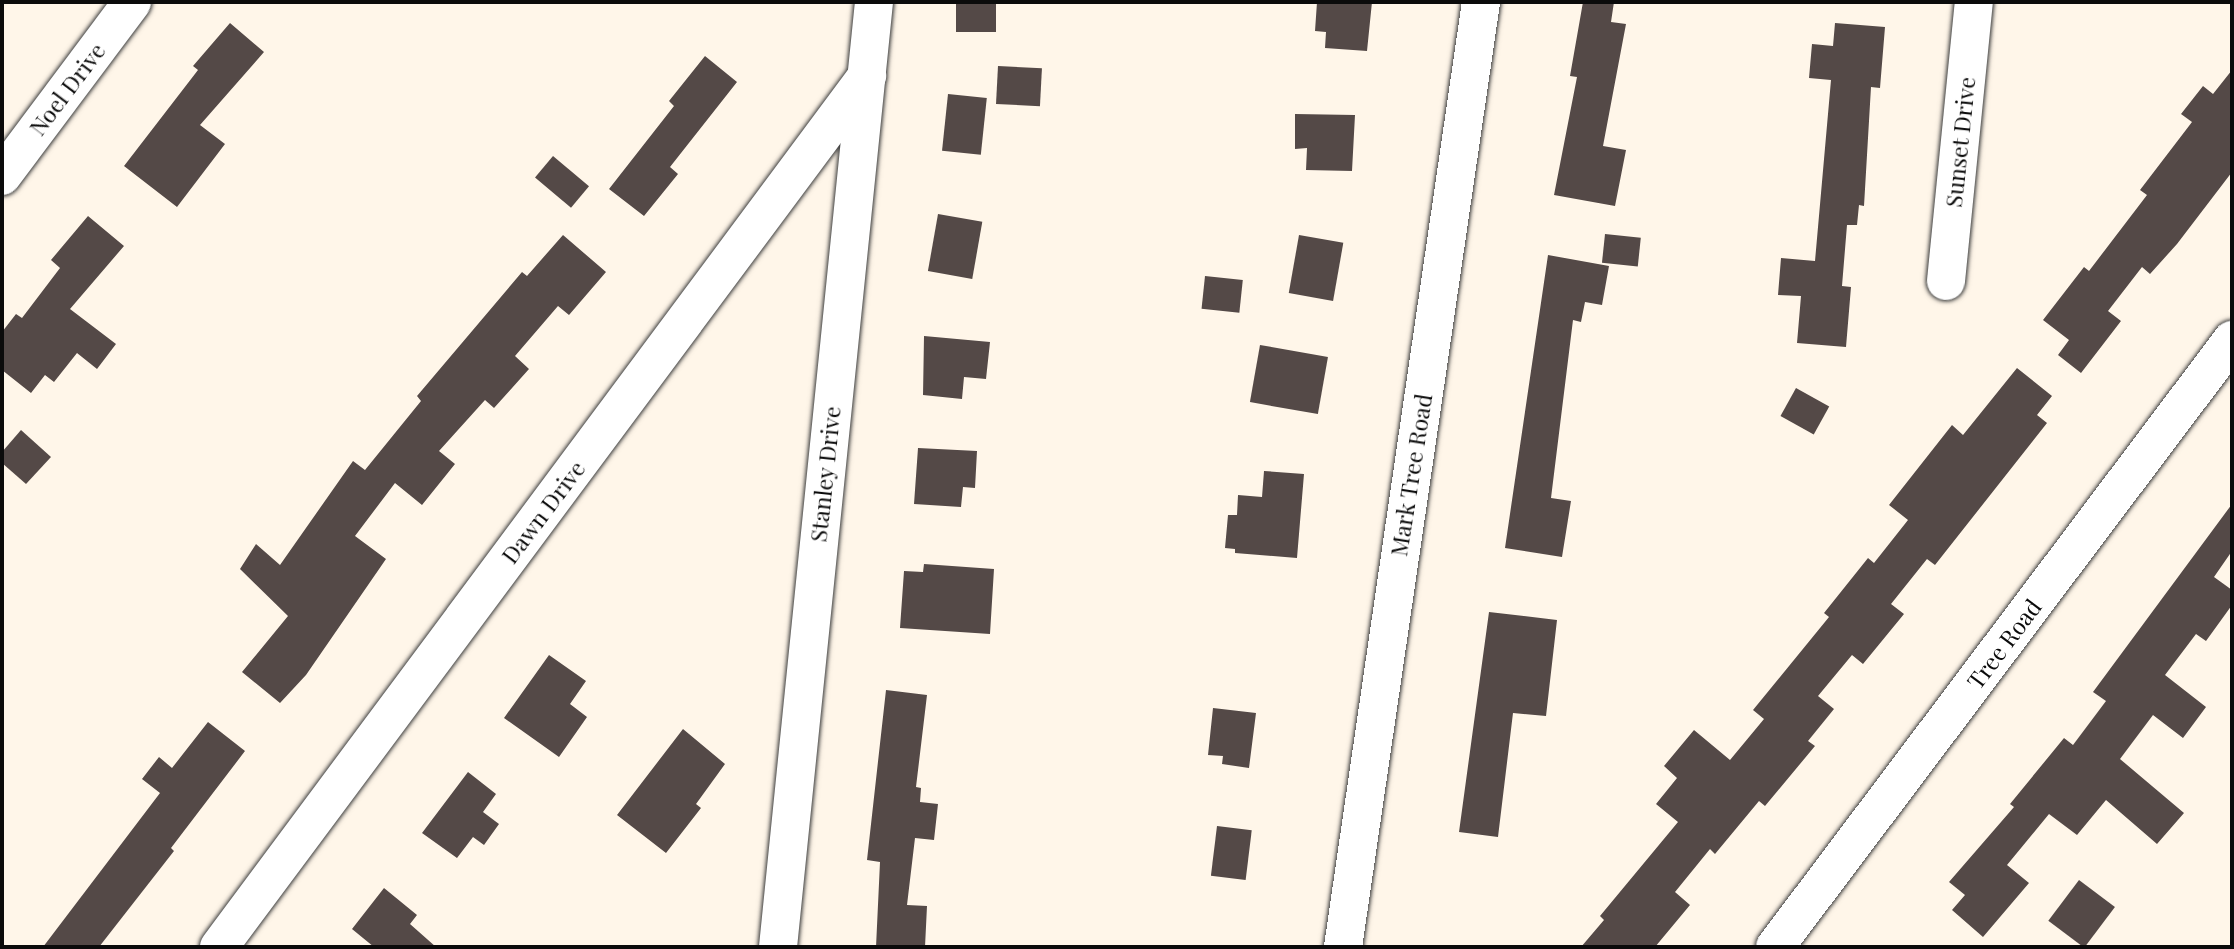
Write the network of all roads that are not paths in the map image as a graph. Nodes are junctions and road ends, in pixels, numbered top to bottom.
1 (132, 2) edge
2 (874, 2) edge
3 (1481, 2) edge
4 (1973, 2) edge
5 (867, 76) junction
6 (2, 176) edge
7 (1946, 281) dead end
8 (2232, 340) edge
9 (219, 947) edge
10 (778, 947) edge
11 (1343, 947) edge
12 (1775, 947) edge

1 - 6 street, Noel Drive
2 - 5 street, Stanley Drive
3 - 11 street, Mark Tree Road
4 - 7 street, Sunset Drive
5 - 9 street, Dawn Drive
5 - 10 street, Stanley Drive
8 - 12 street, Tree Road

